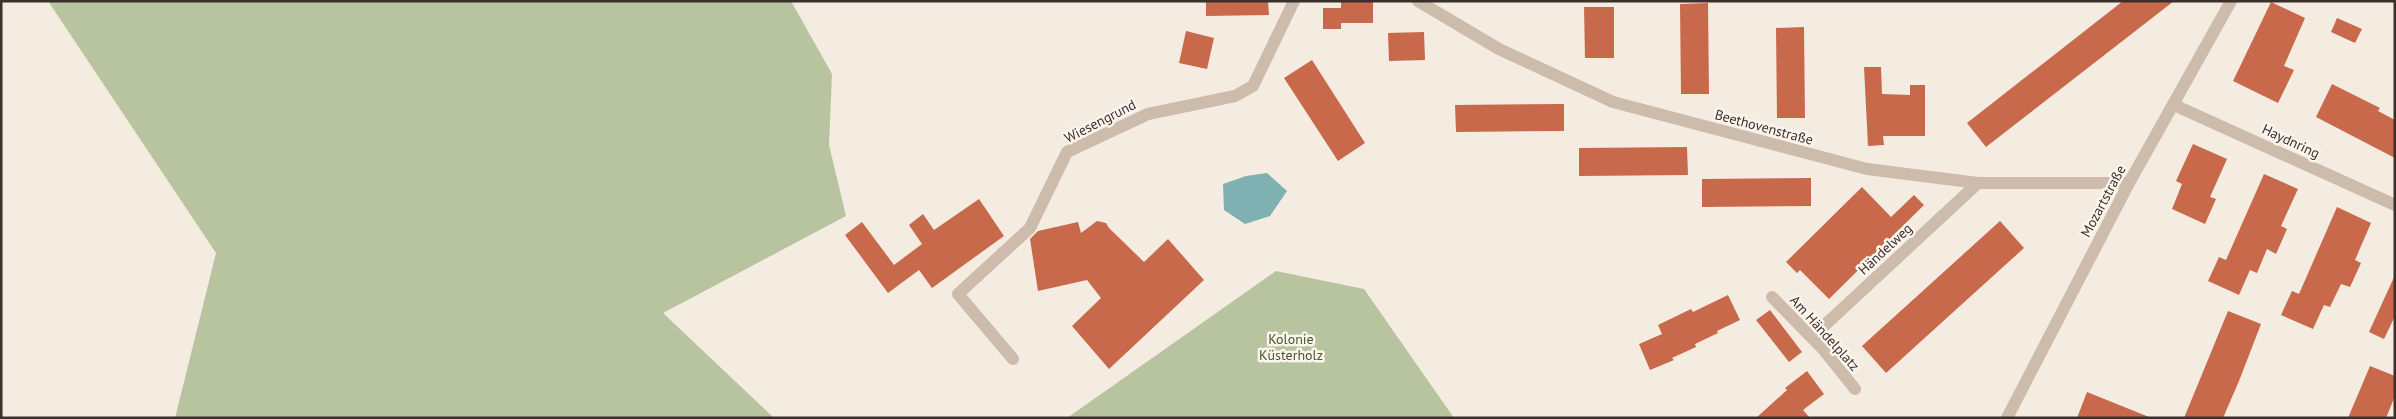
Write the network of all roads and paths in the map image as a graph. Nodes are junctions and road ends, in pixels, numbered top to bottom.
1 (1294, 1) edge
2 (1418, 1) edge
3 (2231, 1) edge
4 (2174, 104) junction
5 (1978, 183) junction
6 (2129, 183) junction
7 (2395, 205) edge
8 (1772, 297) dead end
9 (1812, 337) junction
10 (1013, 359) dead end
11 (1854, 389) dead end
12 (2007, 418) edge

1 - 10 street, Wiesengrund
2 - 5 street, Beethovenstraße
3 - 4 street, Mozartstraße
4 - 6 street, Mozartstraße
4 - 7 street, Haydnring
5 - 6 street, Beethovenstraße
5 - 9 street, Händelweg
6 - 12 street, Mozartstraße
8 - 9 street, Am Händelplatz
9 - 11 street, Am Händelplatz

